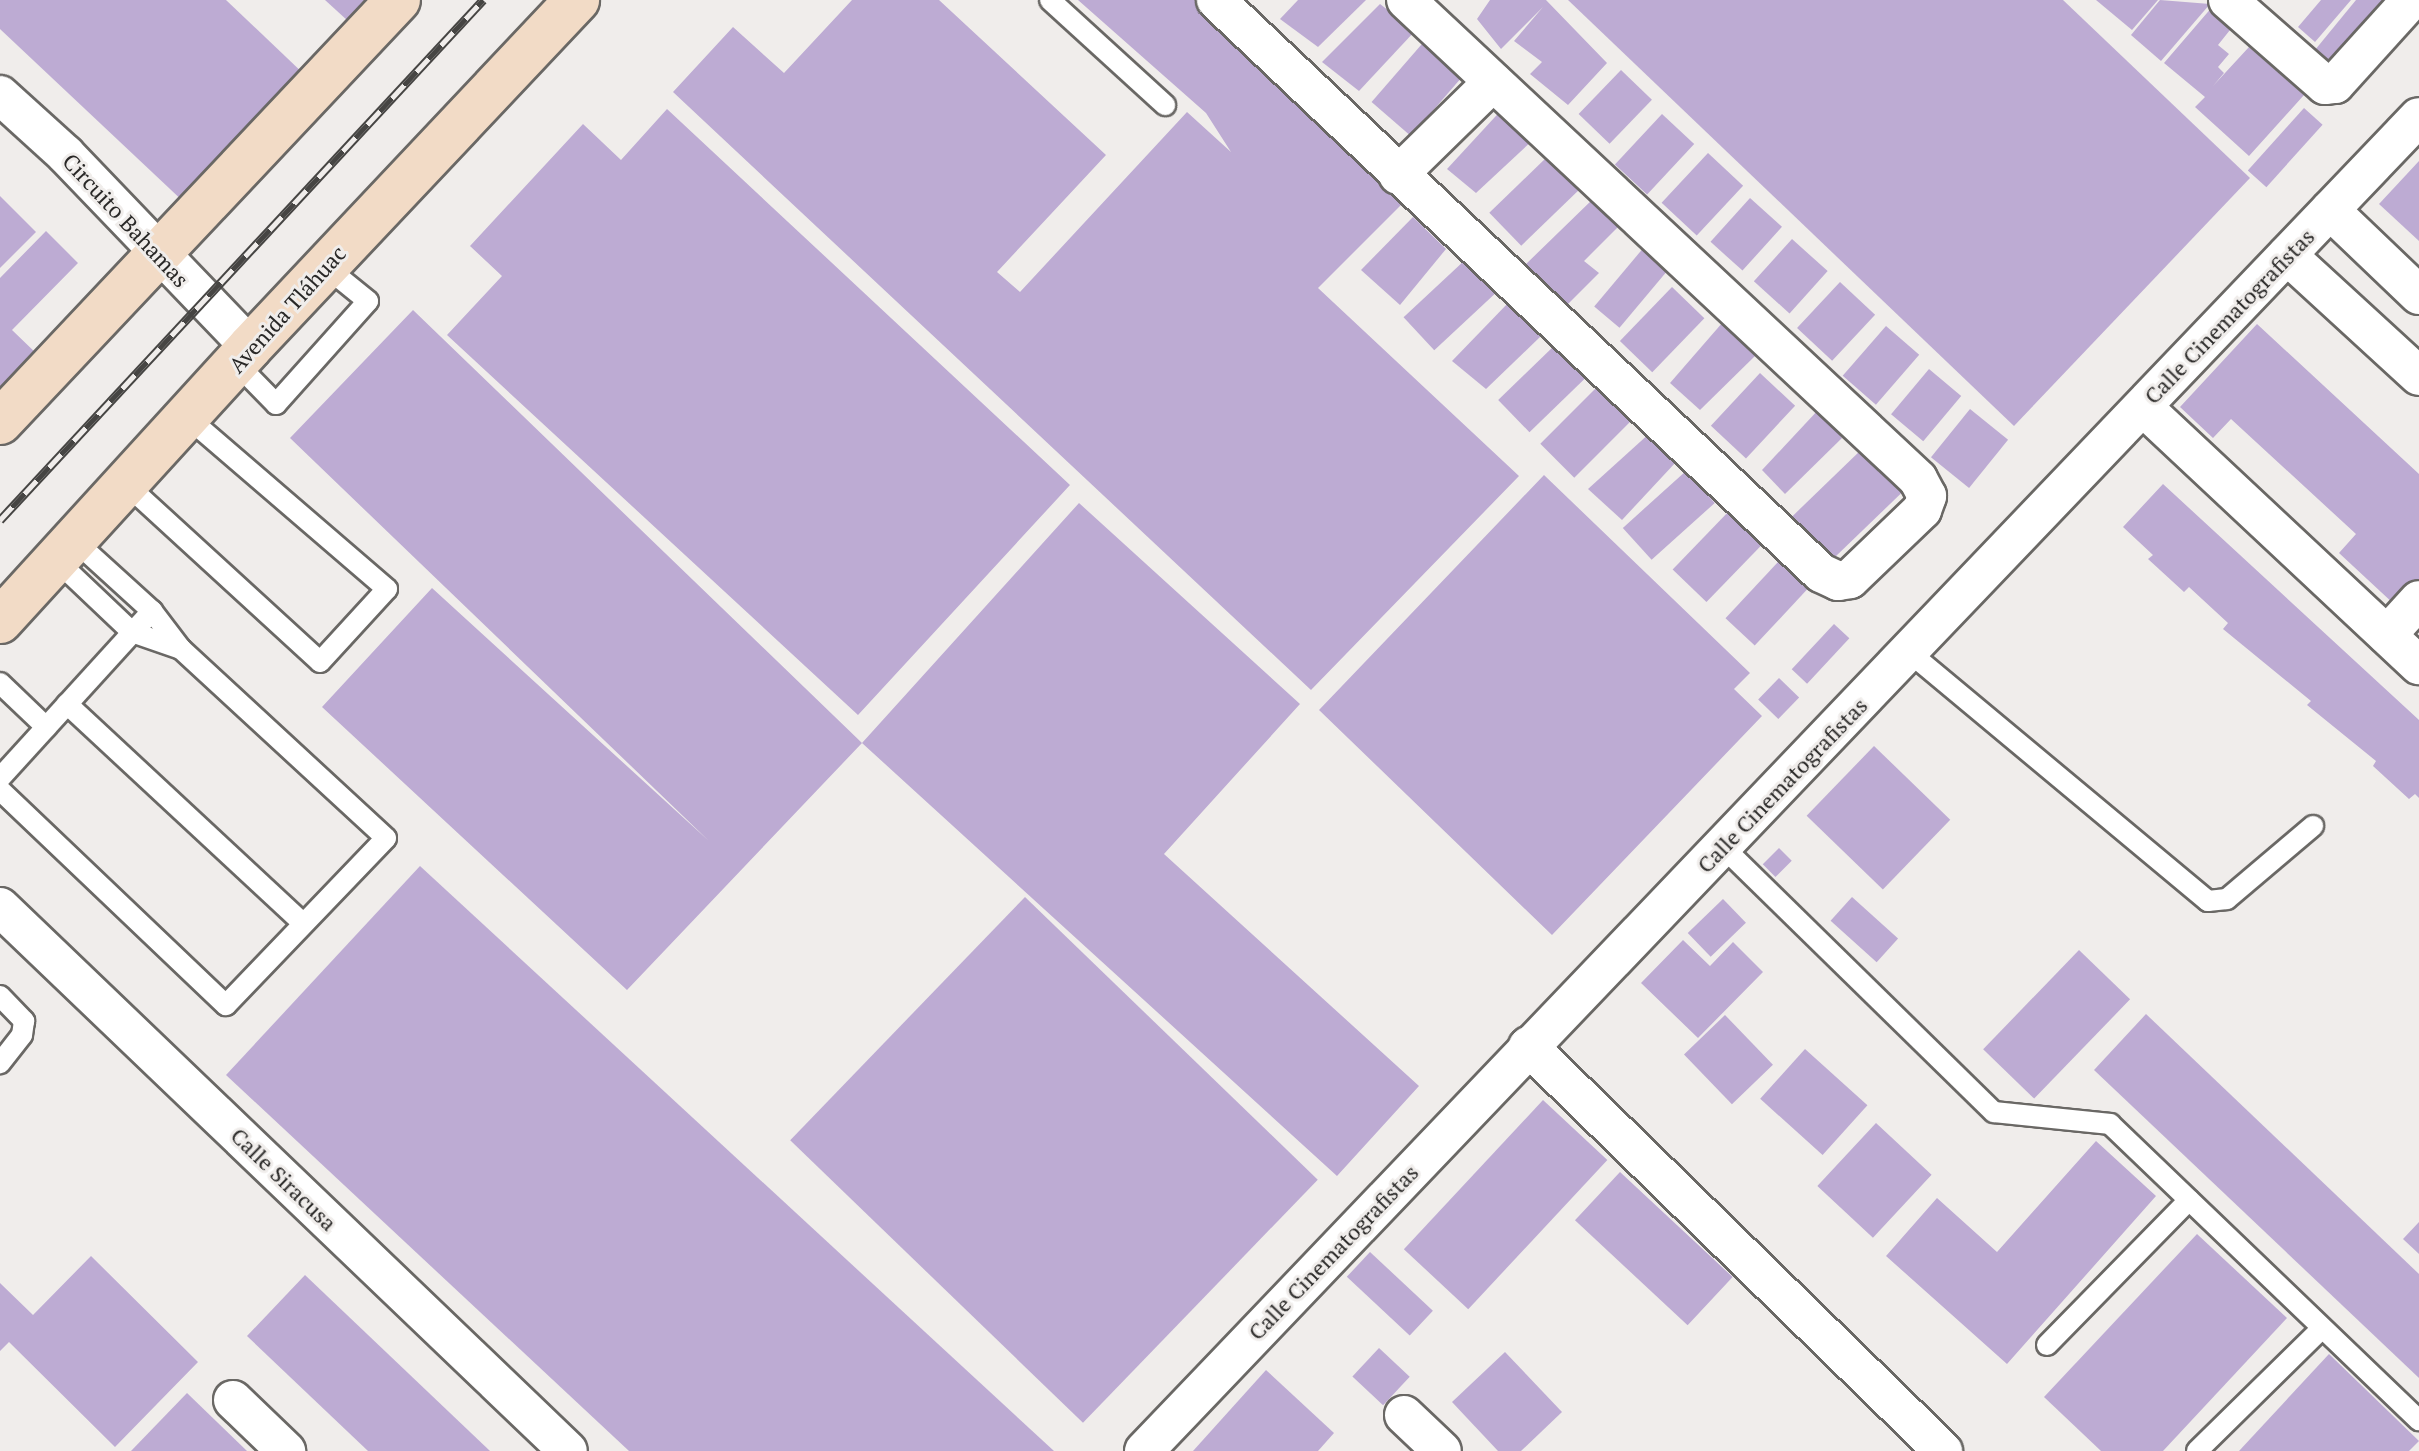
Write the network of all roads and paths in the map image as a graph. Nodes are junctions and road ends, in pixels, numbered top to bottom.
1 (398, 0) edge
2 (577, 0) edge
3 (1050, 0) edge
4 (1216, 0) edge
5 (1406, 0) edge
6 (2228, 0) edge
7 (2411, 0) edge
8 (1493, 82) junction
9 (0, 95) edge
10 (1165, 105) dead end
11 (2419, 117) edge
12 (1398, 175) junction
13 (2330, 210) junction
14 (157, 255) junction
15 (2287, 255) junction
16 (326, 267) junction
17 (2419, 295) edge
18 (243, 355) junction
19 (2419, 376) edge
20 (2143, 407) junction
21 (188, 418) junction
22 (0, 422) edge
23 (126, 484) junction
24 (65, 550) junction
25 (2419, 600) edge
26 (152, 611) junction
27 (0, 621) edge
28 (132, 632) junction
29 (2387, 635) junction
30 (181, 649) junction
31 (1909, 652) junction
32 (2419, 665) edge
33 (0, 683) edge
34 (67, 704) junction
35 (46, 727) junction
36 (5, 764) edge
37 (0, 790) edge
38 (2313, 826) dead end
39 (1723, 847) junction
40 (0, 907) edge
41 (303, 923) junction
42 (0, 996) edge
43 (1528, 1046) junction
44 (0, 1063) edge
45 (2189, 1200) junction
46 (2322, 1328) junction
47 (2047, 1345) dead end
48 (233, 1400) dead end
49 (1404, 1415) dead end
50 (2419, 1420) edge
51 (286, 1451) edge
52 (568, 1451) edge
53 (1144, 1451) edge
54 (1442, 1451) edge
55 (1943, 1451) edge
56 (2197, 1451) edge

1 - 14 main road
2 - 16 main road, Avenida Tláhuac
3 - 10 lane
4 - 12 street
5 - 8 street
6 - 7 street
8 - 12 street
8 - 12 street
9 - 14 street, Circuito Bahamas
11 - 13 street, Calle Cinematografistas
13 - 15 street, Calle Cinematografistas
13 - 17 street
14 - 18 street, Circuito Bahamas
14 - 22 main road
15 - 19 street
15 - 20 street, Calle Cinematografistas
16 - 18 main road, Avenida Tláhuac
16 - 18 lane
18 - 21 main road, Avenida Tláhuac
20 - 29 street
20 - 31 street, Calle Cinematografistas
21 - 23 main road, Avenida Tláhuac
21 - 23 lane
23 - 24 main road, Avenida Tláhuac
24 - 26 lane
24 - 27 main road, Avenida Tláhuac
24 - 28 lane
25 - 29 street
26 - 28 lane
26 - 30 lane
28 - 30 lane
28 - 34 lane
29 - 32 street
30 - 41 lane
31 - 38 lane
31 - 39 street, Calle Cinematografistas
33 - 35 lane
34 - 35 lane
34 - 41 lane
35 - 36 lane
37 - 41 lane
39 - 43 street, Calle Cinematografistas
39 - 45 lane
40 - 52 street, Calle Siracusa
42 - 44 lane
43 - 53 street, Calle Cinematografistas
43 - 55 street
45 - 46 lane
45 - 47 lane
46 - 50 lane
46 - 56 lane
48 - 51 street
49 - 54 street

